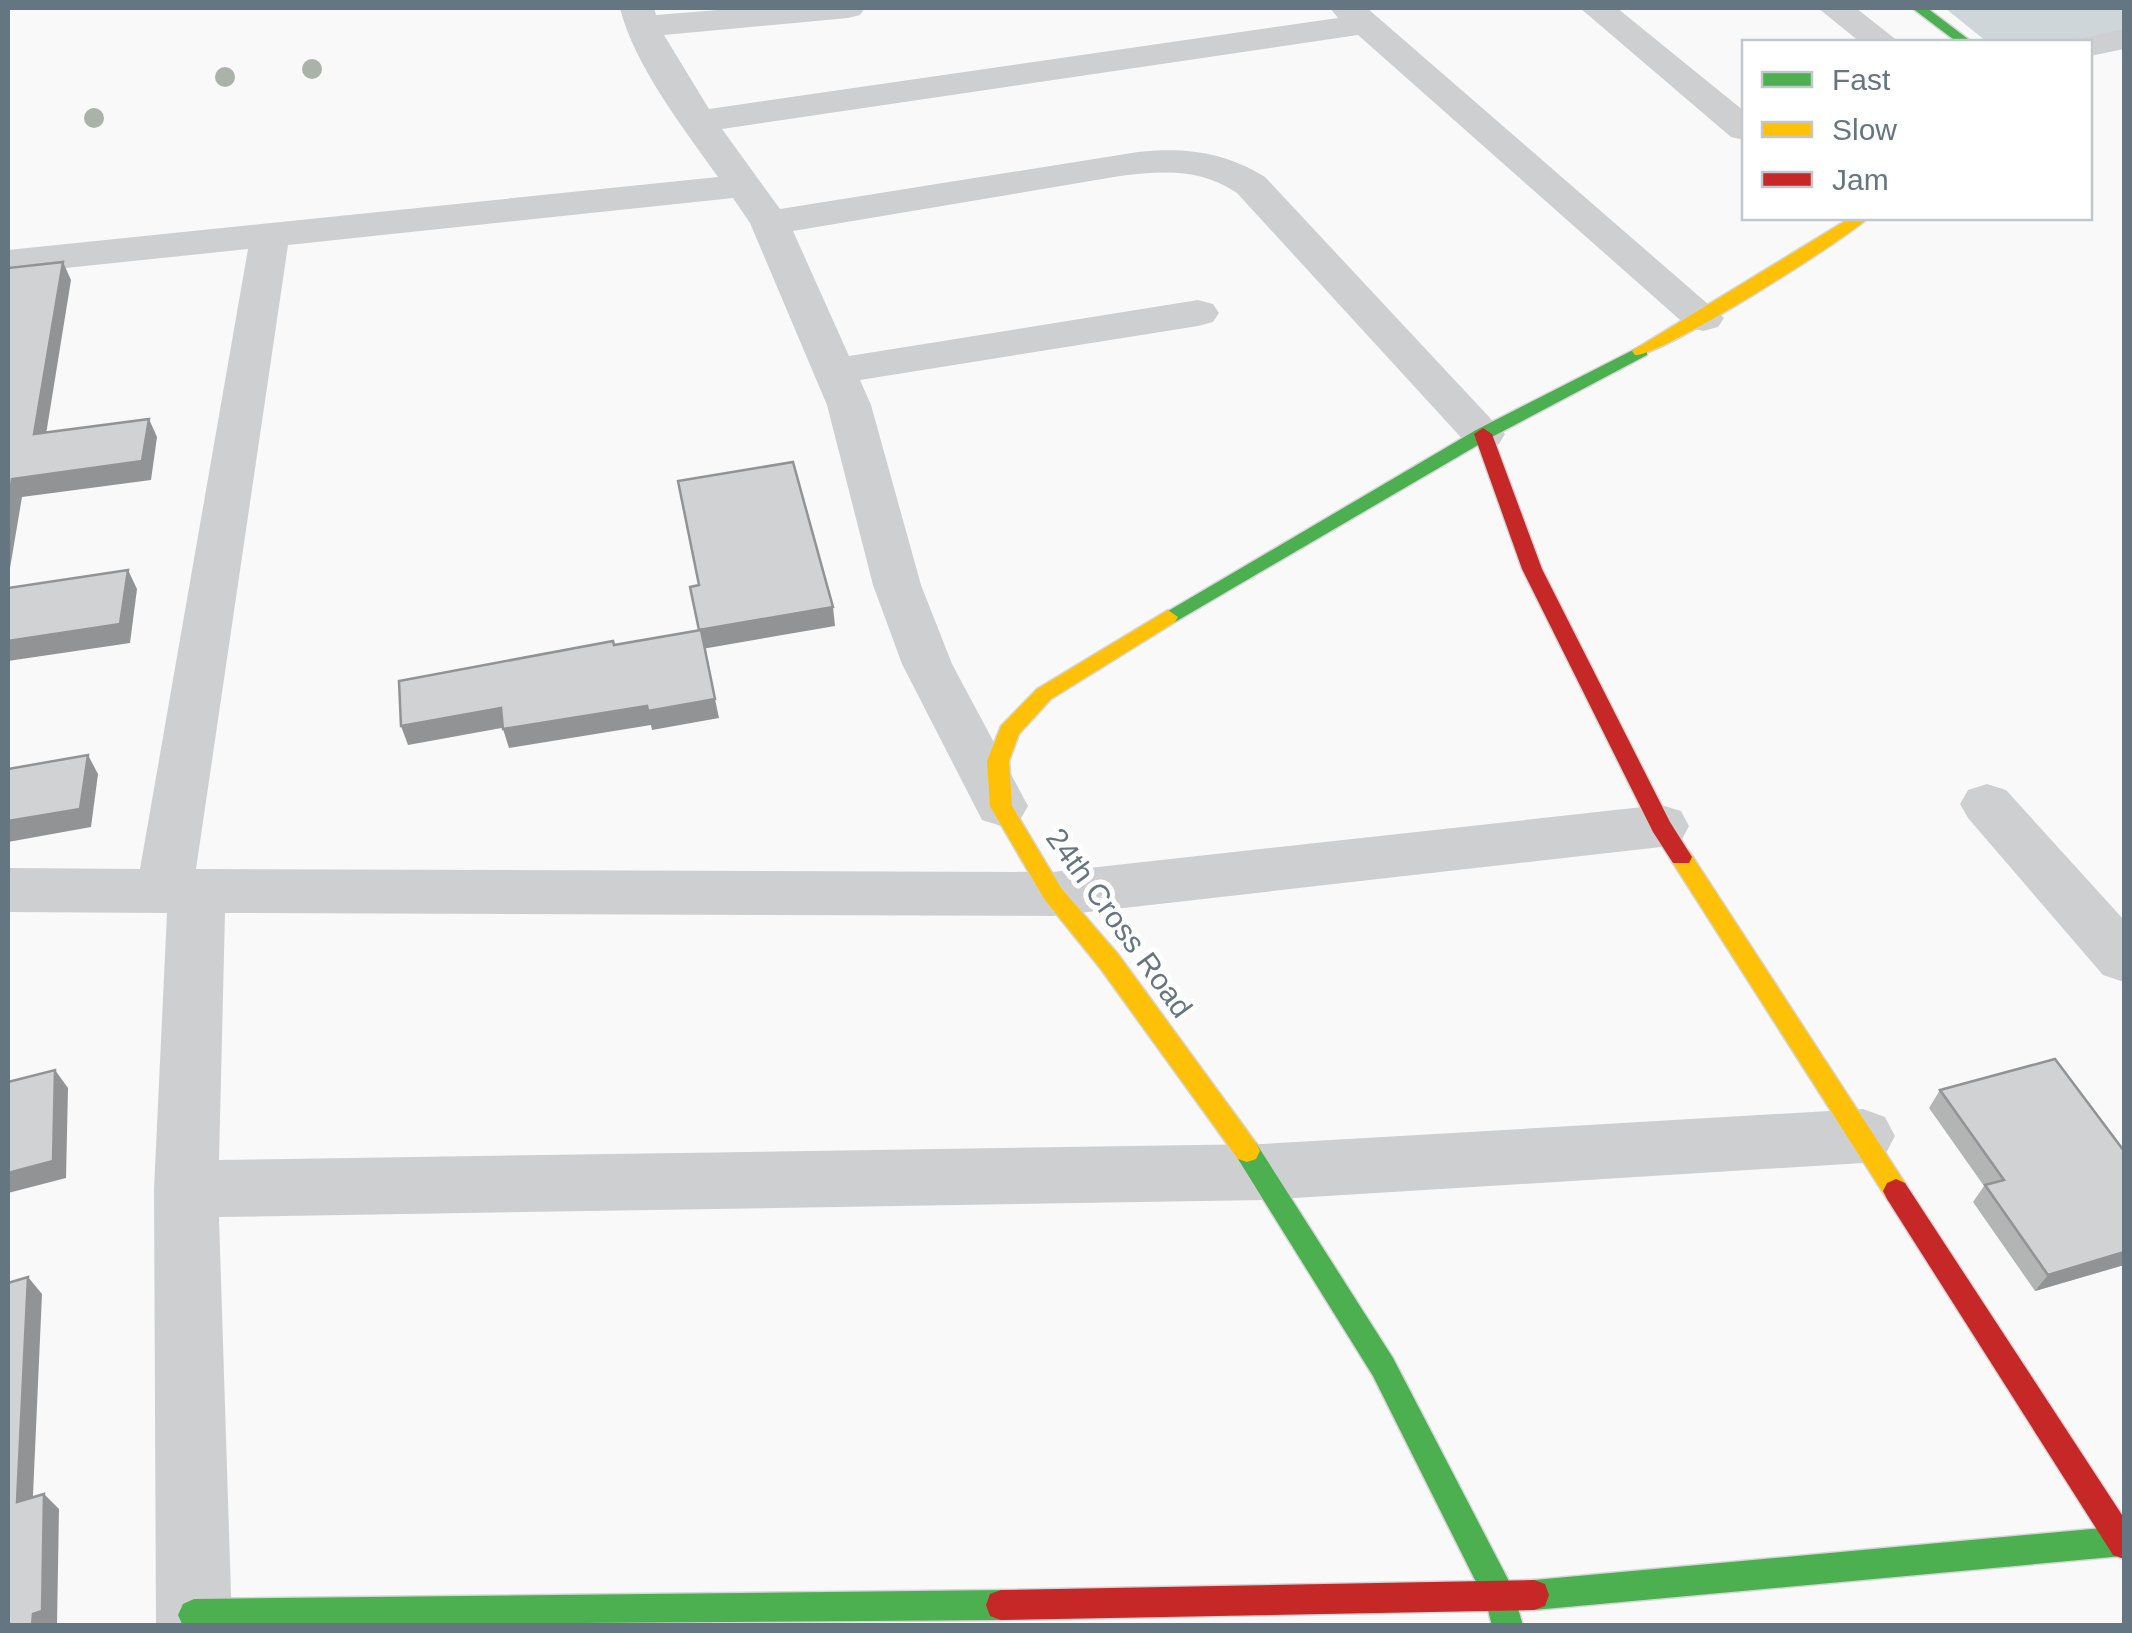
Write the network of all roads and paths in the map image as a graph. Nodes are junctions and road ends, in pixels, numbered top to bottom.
1 (848, 8) edge
2 (1597, 8) edge
3 (1835, 8) edge
4 (1918, 8) edge
5 (1357, 16) edge
6 (639, 18) edge
7 (2124, 39) edge
8 (1879, 40) edge
9 (1962, 40) edge
10 (2092, 46) edge
11 (698, 122) junction
12 (1742, 127) edge
13 (742, 186) junction
14 (1854, 220) edge
15 (770, 223) junction
16 (270, 235) junction
17 (8, 262) edge
18 (1198, 313) dead end
19 (1704, 318) junction
20 (834, 371) junction
21 (1483, 434) junction
22 (1987, 804) dead end
23 (1001, 806) junction
24 (1662, 826) junction
25 (8, 890) edge
26 (181, 892) junction
27 (1053, 894) junction
28 (2124, 959) edge
29 (1863, 1136) junction
30 (1263, 1172) junction
31 (186, 1189) junction
32 (2124, 1542) edge
33 (1501, 1598) junction
34 (194, 1620) edge
35 (1508, 1626) edge

1 - 6 street
2 - 12 street
3 - 8 street
4 - 9 street
5 - 11 street
5 - 19 street
6 - 11 street
7 - 10 street
11 - 13 street
13 - 15 street
13 - 16 street
14 - 19 street, 24th Cross Road
15 - 20 street
15 - 21 street
16 - 17 street
16 - 26 street
18 - 20 street
19 - 21 street, 24th Cross Road
20 - 23 street
21 - 23 street, 24th Cross Road
21 - 24 street
22 - 28 street
23 - 27 street, 24th Cross Road
24 - 27 street
24 - 29 street
25 - 26 street
26 - 27 street
26 - 31 street
27 - 30 street, 24th Cross Road
29 - 30 street
29 - 32 street
30 - 31 street
30 - 33 street, 24th Cross Road
31 - 34 street
32 - 33 street
33 - 34 street
33 - 35 street, 24th Cross Road

